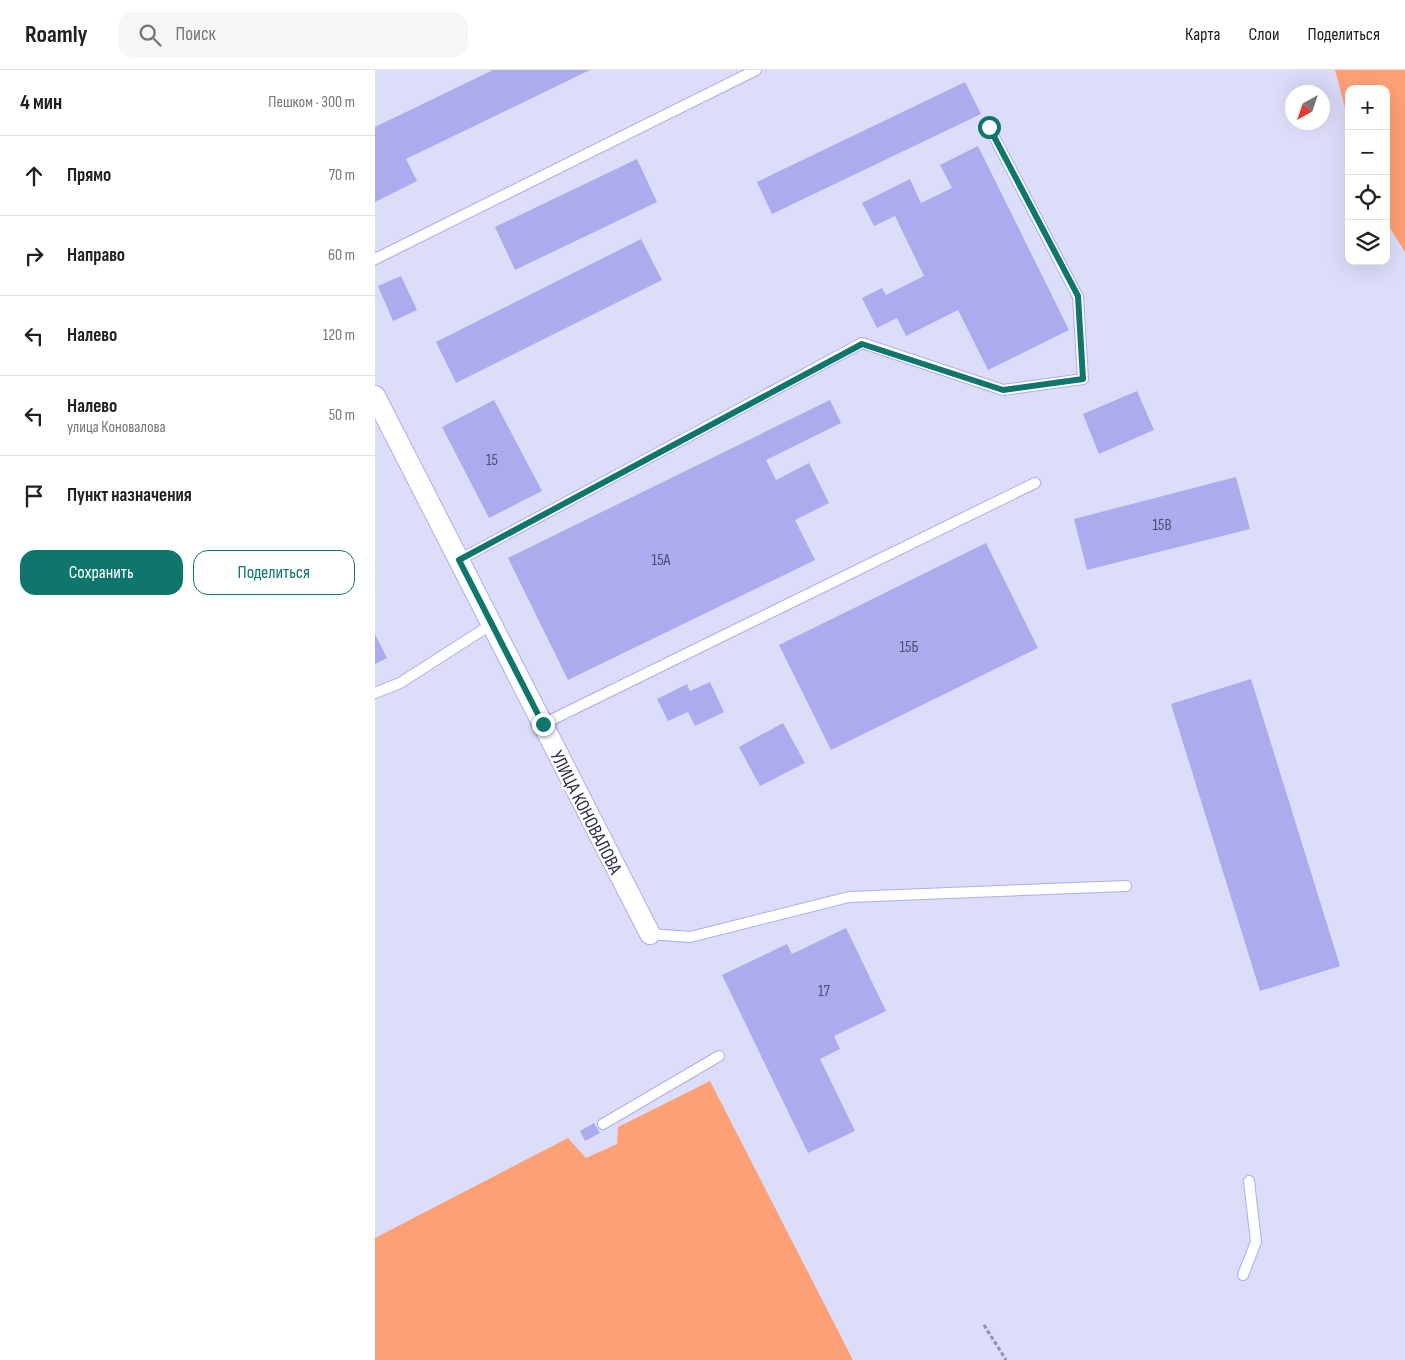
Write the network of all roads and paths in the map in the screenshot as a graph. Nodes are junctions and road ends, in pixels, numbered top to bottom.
1 (755, 70) edge
2 (989, 127) dead end
3 (375, 260) edge
4 (375, 396) edge
5 (1035, 483) dead end
6 (459, 560) junction
7 (492, 624) junction
8 (375, 693) edge
9 (543, 724) junction
10 (1126, 886) dead end
11 (650, 934) joint
12 (719, 1056) dead end
13 (603, 1124) dead end
14 (1249, 1180) dead end
15 (1243, 1275) dead end
16 (984, 1325) dead end
17 (1005, 1360) edge

1 - 3 lane
2 - 6 lane
4 - 6 street, УЛИЦА КОНОВАЛОВА
5 - 9 lane
6 - 7 street, УЛИЦА КОНОВАЛОВА
7 - 8 lane
7 - 9 street, УЛИЦА КОНОВАЛОВА
9 - 11 street, УЛИЦА КОНОВАЛОВА
10 - 11 lane
12 - 13 lane
14 - 15 lane
16 - 17 path

